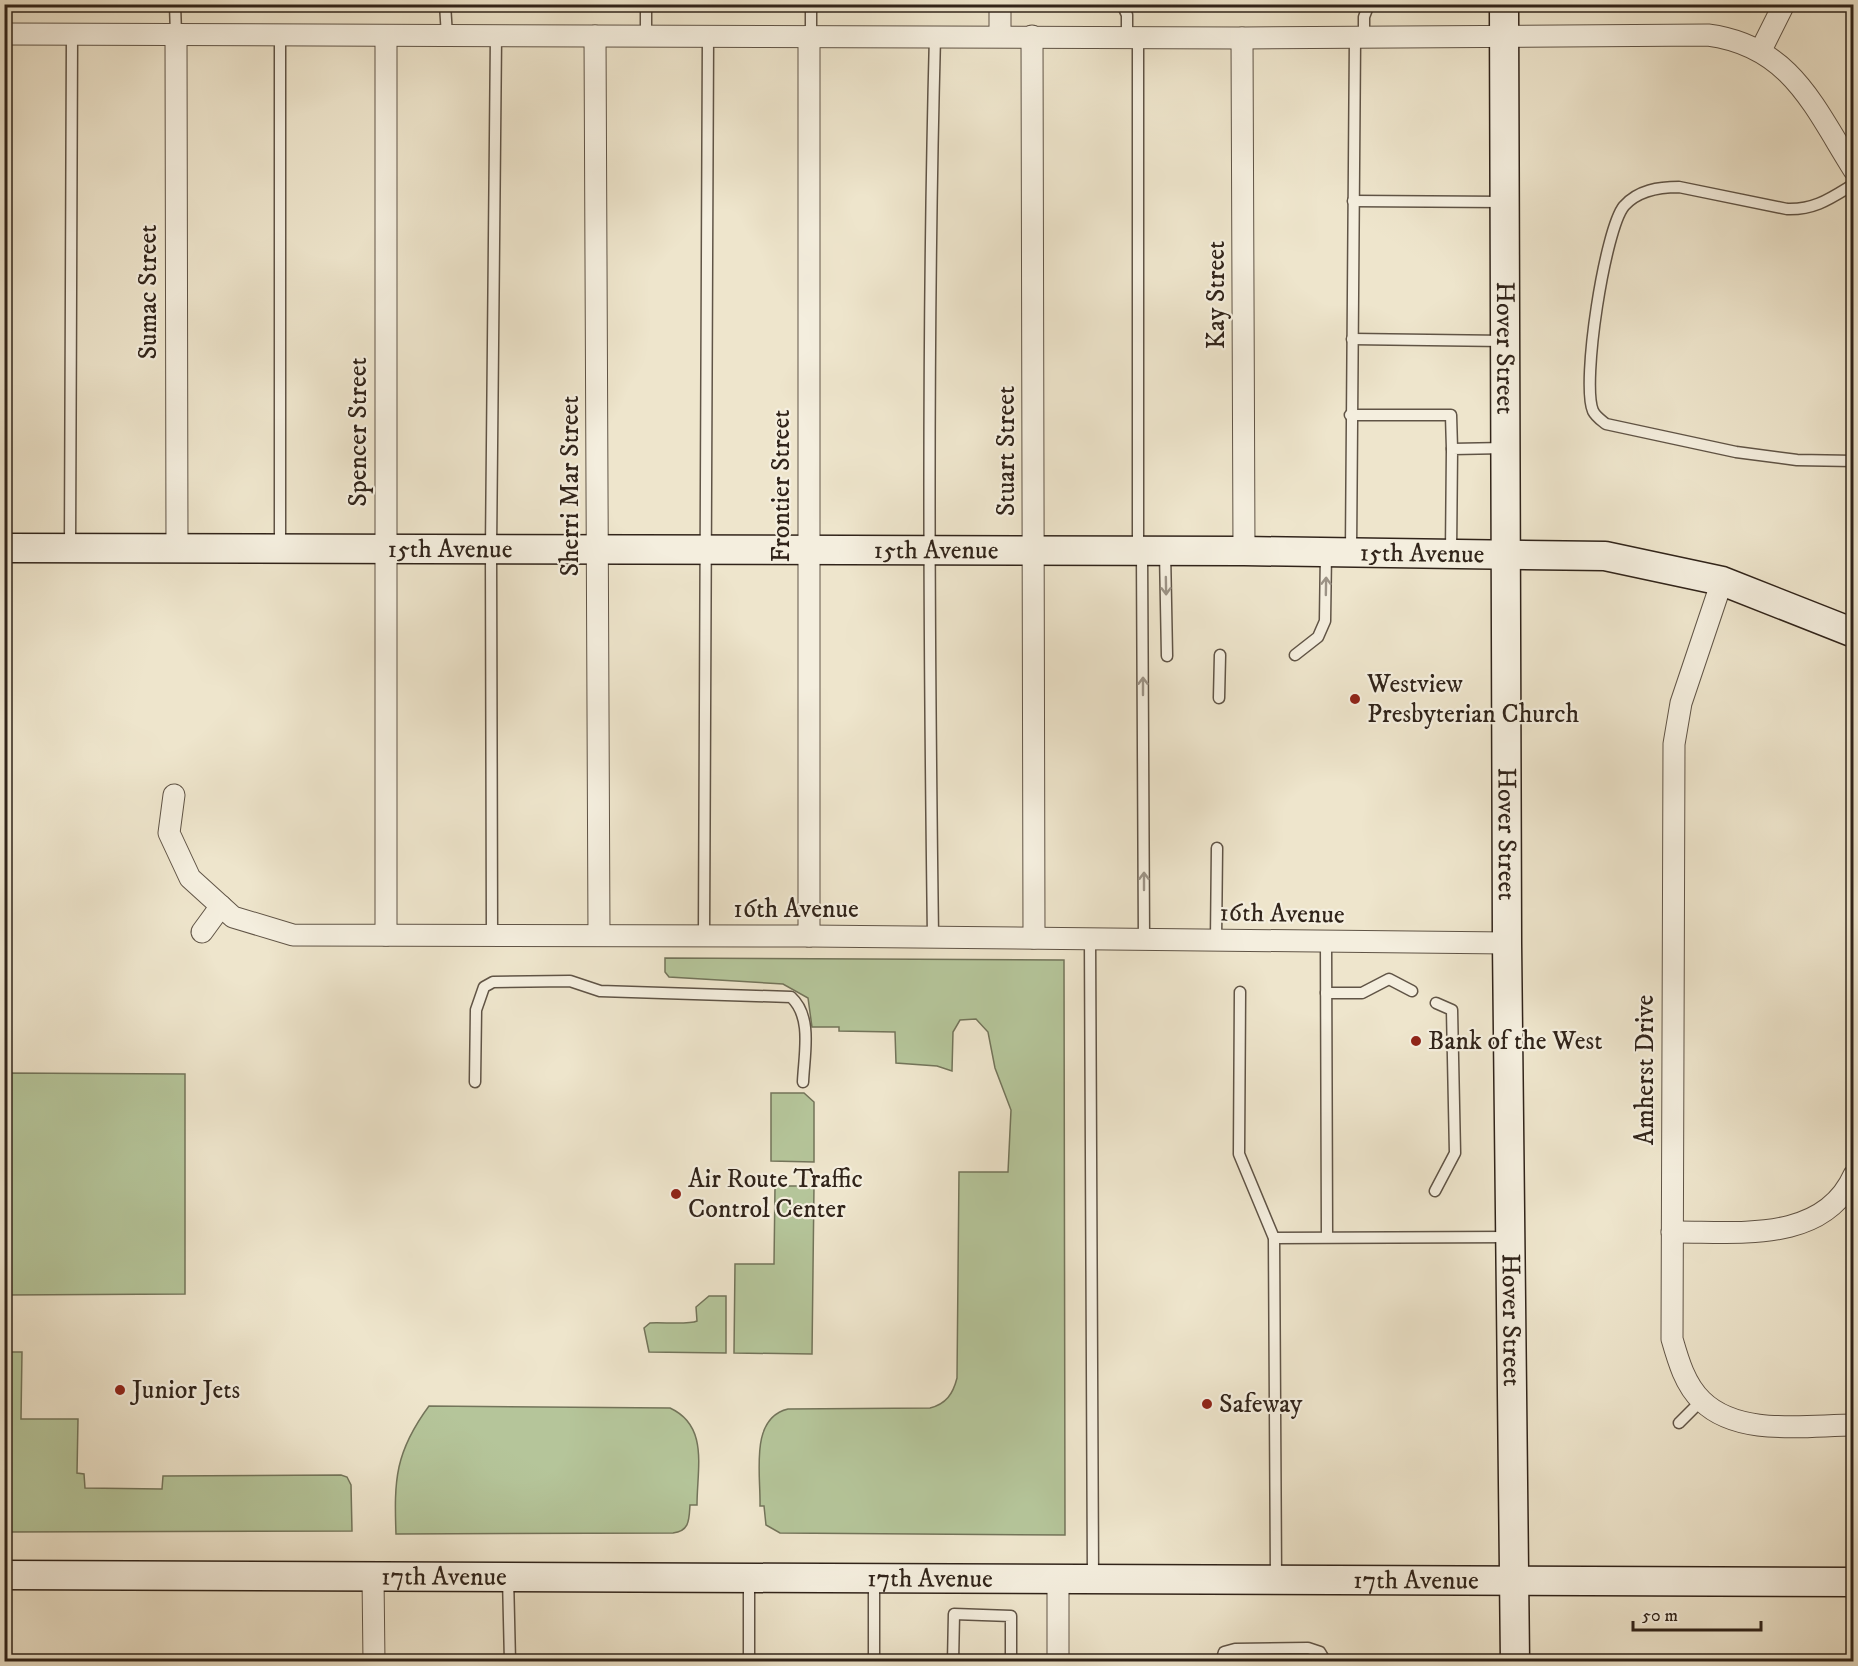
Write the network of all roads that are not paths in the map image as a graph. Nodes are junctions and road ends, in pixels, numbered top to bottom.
1 (175, 4) edge
2 (445, 4) edge
3 (646, 4) edge
4 (811, 4) edge
5 (1000, 4) edge
6 (1122, 4) edge
7 (1369, 4) edge
8 (1504, 4) edge
9 (1784, 4) edge
10 (4, 34) edge
11 (72, 34) junction
12 (176, 35) junction
13 (280, 36) junction
14 (386, 36) junction
15 (447, 36) junction
16 (496, 36) junction
17 (595, 36) junction
18 (646, 36) junction
19 (708, 36) junction
20 (810, 36) junction
21 (935, 36) junction
22 (1000, 36) junction
23 (1032, 36) junction
24 (1132, 37) junction
25 (1242, 38) junction
26 (1359, 38) junction
27 (1504, 38) junction
28 (1761, 50) junction
29 (1854, 170) edge
30 (1854, 184) edge
31 (1353, 201) junction
32 (1505, 202) junction
33 (1352, 339) junction
34 (1505, 340) junction
35 (1350, 415) junction
36 (1506, 448) junction
37 (1452, 449) junction
38 (1854, 460) edge
39 (4, 548) edge
40 (70, 548) junction
41 (177, 549) junction
42 (280, 549) junction
43 (386, 549) junction
44 (491, 549) junction
45 (597, 549) junction
46 (705, 550) junction
47 (809, 551) junction
48 (929, 551) junction
49 (1033, 551) junction
50 (1148, 551) junction
51 (1244, 551) junction
52 (1339, 551) junction
53 (1451, 553) junction
54 (1506, 553) junction
55 (1722, 581) junction
56 (1854, 633) edge
57 (1295, 655) dead end
58 (1167, 656) dead end
59 (1220, 656) dead end
60 (1219, 698) dead end
61 (174, 795) dead end
62 (1217, 848) dead end
63 (221, 906) junction
64 (202, 932) dead end
65 (386, 935) junction
66 (492, 935) junction
67 (599, 935) junction
68 (704, 936) junction
69 (809, 936) junction
70 (933, 937) junction
71 (1034, 938) junction
72 (1090, 939) junction
73 (1144, 939) junction
74 (1216, 940) junction
75 (1326, 941) junction
76 (1507, 943) junction
77 (1412, 991) dead end
78 (1240, 992) dead end
79 (1326, 993) junction
80 (1436, 1003) dead end
81 (475, 1082) dead end
82 (803, 1082) dead end
83 (1854, 1175) edge
84 (1435, 1191) dead end
85 (1672, 1232) junction
86 (1327, 1237) junction
87 (1512, 1237) junction
88 (1274, 1238) junction
89 (1701, 1401) junction
90 (1679, 1423) dead end
91 (1854, 1425) edge
92 (4, 1575) edge
93 (374, 1577) junction
94 (508, 1577) junction
95 (749, 1578) junction
96 (874, 1579) junction
97 (1058, 1580) junction
98 (1093, 1580) junction
99 (1276, 1580) junction
100 (1514, 1581) junction
101 (1854, 1582) edge
102 (374, 1662) edge
103 (510, 1662) edge
104 (749, 1662) edge
105 (874, 1662) edge
106 (953, 1662) edge
107 (1011, 1662) edge
108 (1058, 1662) edge
109 (1221, 1662) edge
110 (1326, 1662) edge
111 (1515, 1662) edge

1 - 12 lane
2 - 15 lane
3 - 18 lane
4 - 20 lane
5 - 22 street
6 - 24 lane
7 - 26 lane
8 - 27 main road, Hover Street
9 - 28 street
10 - 11 street
11 - 12 street
11 - 40 lane
12 - 13 street
12 - 41 street, Sumac Street
13 - 14 street
13 - 42 lane
14 - 15 street
14 - 43 street, Spencer Street
15 - 16 street
16 - 17 street
16 - 44 lane
17 - 18 street
17 - 45 street, Sherri Mar Street
18 - 19 street
19 - 20 street
19 - 46 lane
20 - 21 street
20 - 47 street, Frontier Street
21 - 22 street
21 - 48 lane
22 - 23 street
23 - 24 street
23 - 49 street, Stuart Street
24 - 25 street
24 - 50 lane
25 - 26 street
25 - 51 street, Kay Street
26 - 27 street
26 - 31 lane
27 - 28 street
27 - 32 main road, Hover Street
28 - 29 street
30 - 38 lane
31 - 32 lane
31 - 33 lane
32 - 34 main road, Hover Street
33 - 34 lane
33 - 35 lane
34 - 36 main road, Hover Street
35 - 37 lane
35 - 52 lane
36 - 37 lane
36 - 54 main road, Hover Street
37 - 53 lane
39 - 40 main road, 15th Avenue
40 - 41 main road, 15th Avenue
41 - 42 main road, 15th Avenue
42 - 43 main road, 15th Avenue
43 - 44 main road, 15th Avenue
43 - 65 street, Spencer Street
44 - 45 main road, 15th Avenue
44 - 66 lane
45 - 46 main road, 15th Avenue
45 - 67 street, Sherri Mar Street
46 - 47 main road, 15th Avenue
46 - 68 lane
47 - 48 main road, 15th Avenue
47 - 69 street, Frontier Street
48 - 49 main road, 15th Avenue
48 - 70 lane
49 - 50 main road, 15th Avenue
49 - 71 street, Stuart Street
50 - 51 main road, 15th Avenue
50 -> 58 lane
73 -> 50 lane
51 - 52 main road, 15th Avenue
52 - 53 main road, 15th Avenue
57 -> 52 lane
53 - 54 main road, 15th Avenue
54 - 55 main road, 15th Avenue
54 - 76 main road, Hover Street
55 - 56 main road, 15th Avenue
55 - 85 street, Amherst Drive
59 - 60 lane
61 - 63 street, 16th Avenue
62 - 74 lane
63 - 64 street
63 - 65 street, 16th Avenue
65 - 66 street, 16th Avenue
66 - 67 street, 16th Avenue
67 - 68 street, 16th Avenue
68 - 69 street, 16th Avenue
69 - 70 street, 16th Avenue
70 - 71 street, 16th Avenue
71 - 72 street, 16th Avenue
72 - 73 street, 16th Avenue
72 - 98 lane
73 - 74 street, 16th Avenue
74 - 75 street, 16th Avenue
75 - 76 street, 16th Avenue
75 - 79 lane
76 - 87 main road, Hover Street
77 - 79 lane
78 - 88 lane
79 - 86 lane
80 - 84 lane
81 - 82 lane
83 - 85 street
85 - 89 street, Amherst Drive
86 - 87 lane
86 - 88 lane
87 - 100 main road, Hover Street
88 - 99 lane
89 - 90 lane
89 - 91 street
92 - 93 main road, 17th Avenue
93 - 94 main road, 17th Avenue
93 - 102 street
94 - 95 main road, 17th Avenue
94 - 103 lane
95 - 96 main road, 17th Avenue
95 - 104 lane
96 - 97 main road, 17th Avenue
96 - 105 lane
97 - 98 main road, 17th Avenue
97 - 108 street
98 - 99 main road, 17th Avenue
99 - 100 main road, 17th Avenue
100 - 101 main road, 17th Avenue
100 - 111 main road, Hover Street
106 - 107 lane
109 - 110 lane

